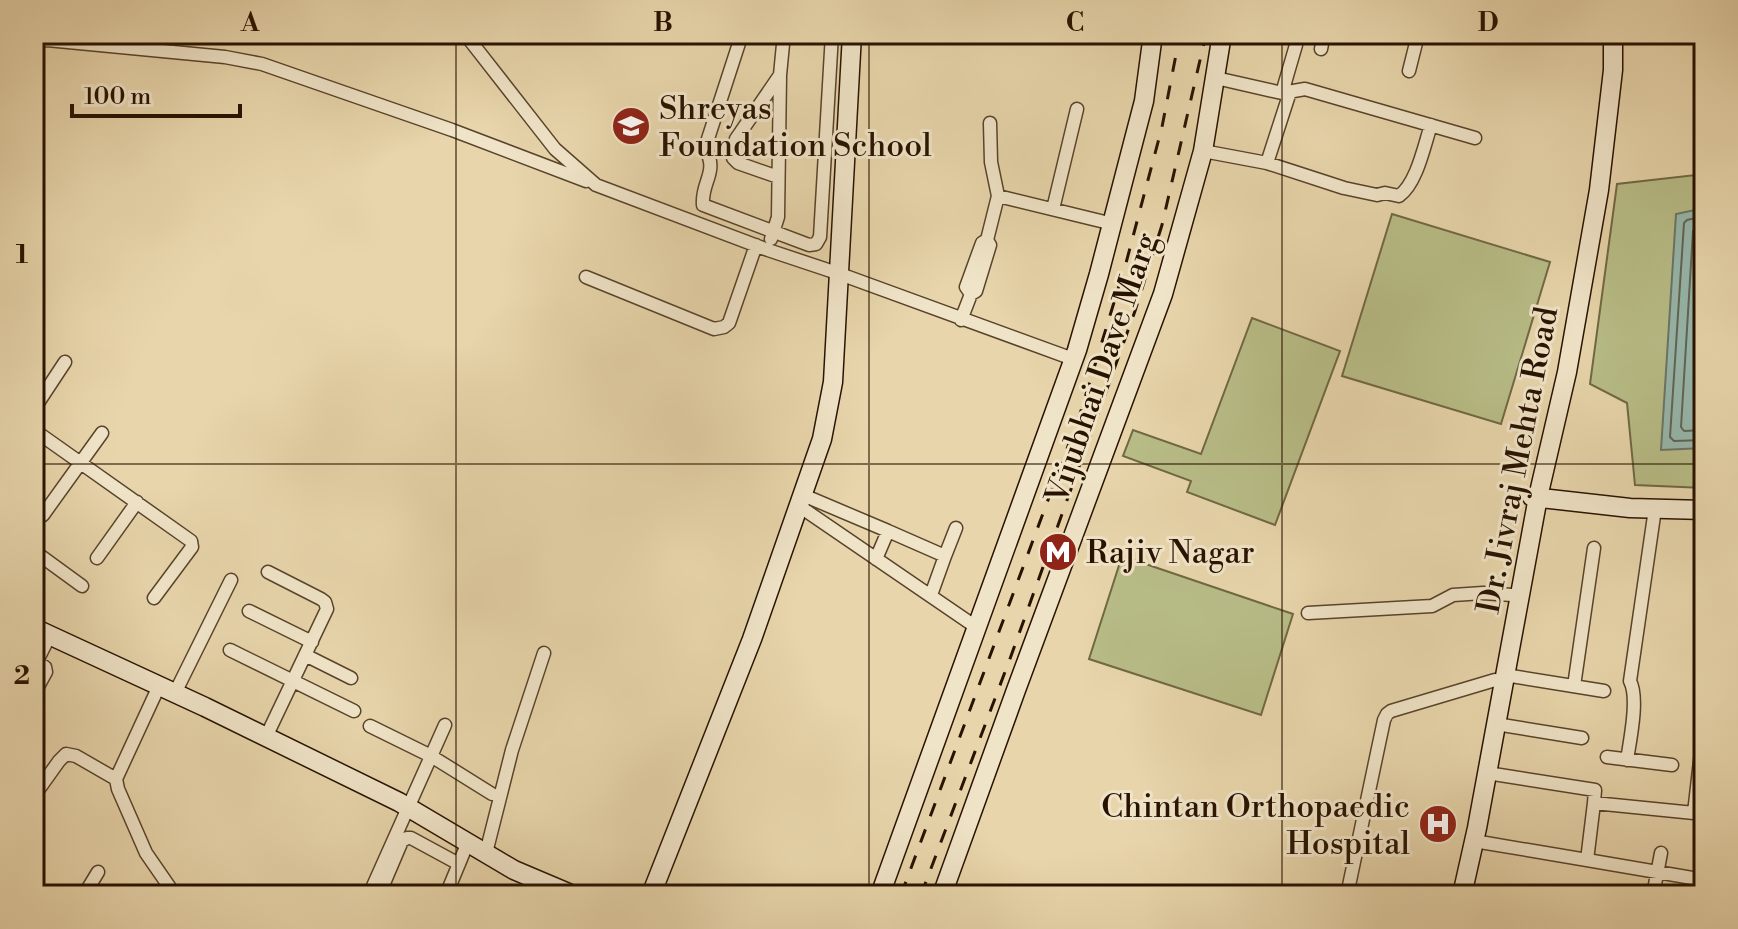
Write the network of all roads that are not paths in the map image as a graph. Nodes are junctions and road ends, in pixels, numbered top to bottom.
1 (465, 34) edge
2 (742, 34) edge
3 (784, 34) edge
4 (832, 34) edge
5 (852, 34) edge
6 (1153, 34) edge
7 (1222, 34) edge
8 (1324, 34) edge
9 (1416, 34) edge
10 (1604, 34) edge
11 (1613, 34) edge
12 (34, 41) edge
13 (1296, 45) dead end
14 (1321, 49) dead end
15 (1409, 71) dead end
16 (780, 75) junction
17 (1216, 78) junction
18 (1286, 92) junction
19 (1077, 109) dead end
20 (990, 123) dead end
21 (1431, 125) junction
22 (1475, 138) dead end
23 (1203, 151) junction
24 (560, 155) junction
25 (1267, 163) junction
26 (551, 166) junction
27 (778, 177) junction
28 (596, 185) junction
29 (998, 196) junction
30 (1053, 209) junction
31 (1113, 224) junction
32 (773, 232) junction
33 (762, 248) junction
34 (840, 274) junction
35 (586, 277) dead end
36 (961, 320) junction
37 (1073, 359) junction
38 (65, 362) dead end
39 (34, 409) edge
40 (34, 430) edge
41 (102, 433) dead end
42 (81, 463) junction
43 (1535, 497) junction
44 (801, 500) junction
45 (137, 502) junction
46 (1655, 509) junction
47 (1704, 510) edge
48 (43, 515) dead end
49 (956, 528) dead end
50 (888, 531) junction
51 (1594, 548) dead end
52 (34, 551) edge
53 (945, 556) junction
54 (97, 558) dead end
55 (876, 559) junction
56 (268, 572) dead end
57 (231, 580) dead end
58 (82, 586) dead end
59 (931, 595) junction
60 (1512, 595) junction
61 (154, 598) dead end
62 (249, 611) dead end
63 (1308, 613) dead end
64 (976, 627) junction
65 (42, 632) edge
66 (312, 642) junction
67 (230, 650) dead end
68 (544, 653) dead end
69 (305, 655) junction
70 (35, 664) edge
71 (351, 678) dead end
72 (1500, 678) junction
73 (293, 682) junction
74 (1574, 686) junction
75 (167, 690) junction
76 (1604, 691) dead end
77 (34, 694) edge
78 (354, 711) dead end
79 (1496, 724) junction
80 (445, 725) dead end
81 (370, 726) dead end
82 (1704, 726) edge
83 (266, 737) junction
84 (1582, 738) dead end
85 (431, 756) junction
86 (1607, 757) dead end
87 (1627, 760) junction
88 (1672, 765) dead end
89 (1487, 773) junction
90 (116, 779) junction
91 (492, 794) dead end
92 (34, 796) edge
93 (1594, 803) junction
94 (408, 807) junction
95 (1474, 841) junction
96 (468, 842) junction
97 (486, 853) junction
98 (1661, 853) dead end
99 (1587, 860) junction
100 (459, 864) junction
101 (1657, 871) junction
102 (98, 872) dead end
103 (1703, 876) edge
104 (166, 882) junction
105 (84, 895) edge
106 (158, 895) edge
107 (175, 895) edge
108 (369, 895) edge
109 (379, 895) edge
110 (446, 895) edge
111 (573, 895) edge
112 (651, 895) edge
113 (880, 895) edge
114 (942, 895) edge
115 (1347, 895) edge
116 (1455, 895) edge
117 (1462, 895) edge
118 (1653, 895) edge
119 (1699, 895) edge

1 - 24 street
2 - 32 street
3 - 16 street
4 - 32 street
5 - 34 street
6 - 31 street
7 - 17 street, Vijubhai Dave Marg
8 - 14 street
9 - 15 street
10 - 43 street
11 - 43 street, Dr. Jivraj Mehta Road
12 - 26 street
13 - 18 street
16 - 27 street
16 - 27 street
17 - 18 street
17 - 23 street, Vijubhai Dave Marg
18 - 21 street
18 - 25 street
19 - 30 street
20 - 29 street
21 - 22 street
21 - 25 street
23 - 25 street
23 - 114 street, Vijubhai Dave Marg
24 - 26 street
24 - 28 street
26 - 28 street
27 - 32 street
28 - 33 street
29 - 30 street
29 - 36 street
30 - 31 street
31 - 37 street
32 - 33 street
33 - 34 street
33 - 35 street
34 - 36 street
34 - 44 street
36 - 37 street
37 - 64 street
38 - 39 street
40 - 42 street
41 - 42 street
42 - 45 street
42 - 48 street
43 - 46 street
43 - 60 street
43 - 72 street, Dr. Jivraj Mehta Road
44 - 50 street
44 - 55 street
44 - 112 street
45 - 54 street
45 - 61 street
46 - 47 street
46 - 87 street
49 - 53 street
50 - 53 street
50 - 55 street
51 - 74 street
52 - 58 street
53 - 59 street
55 - 59 street
56 - 66 street
57 - 75 street
59 - 64 street
60 - 63 street
60 - 72 street
62 - 66 street
64 - 113 street
65 - 70 street
65 - 75 street
66 - 69 street
67 - 73 street
68 - 97 street
69 - 71 street
69 - 73 street
70 - 77 street
72 - 74 street
72 - 79 street, Dr. Jivraj Mehta Road
72 - 115 street
72 - 116 street
73 - 78 street
73 - 83 street
74 - 76 street
75 - 83 street
75 - 90 street
79 - 84 street
79 - 89 street, Dr. Jivraj Mehta Road
80 - 85 street
81 - 85 street
82 - 93 street
83 - 94 street
85 - 91 street
85 - 94 street
86 - 87 street
87 - 88 street
89 - 93 street
89 - 95 street, Dr. Jivraj Mehta Road
90 - 92 street
90 - 104 street
93 - 99 street
94 - 96 street
94 - 108 street
95 - 99 street
95 - 117 street, Dr. Jivraj Mehta Road
96 - 97 street
96 - 100 street
97 - 111 street
98 - 101 street
99 - 101 street
100 - 109 street
100 - 110 street
101 - 103 street
101 - 118 street
102 - 105 street
103 - 119 street
104 - 106 street
104 - 107 street

